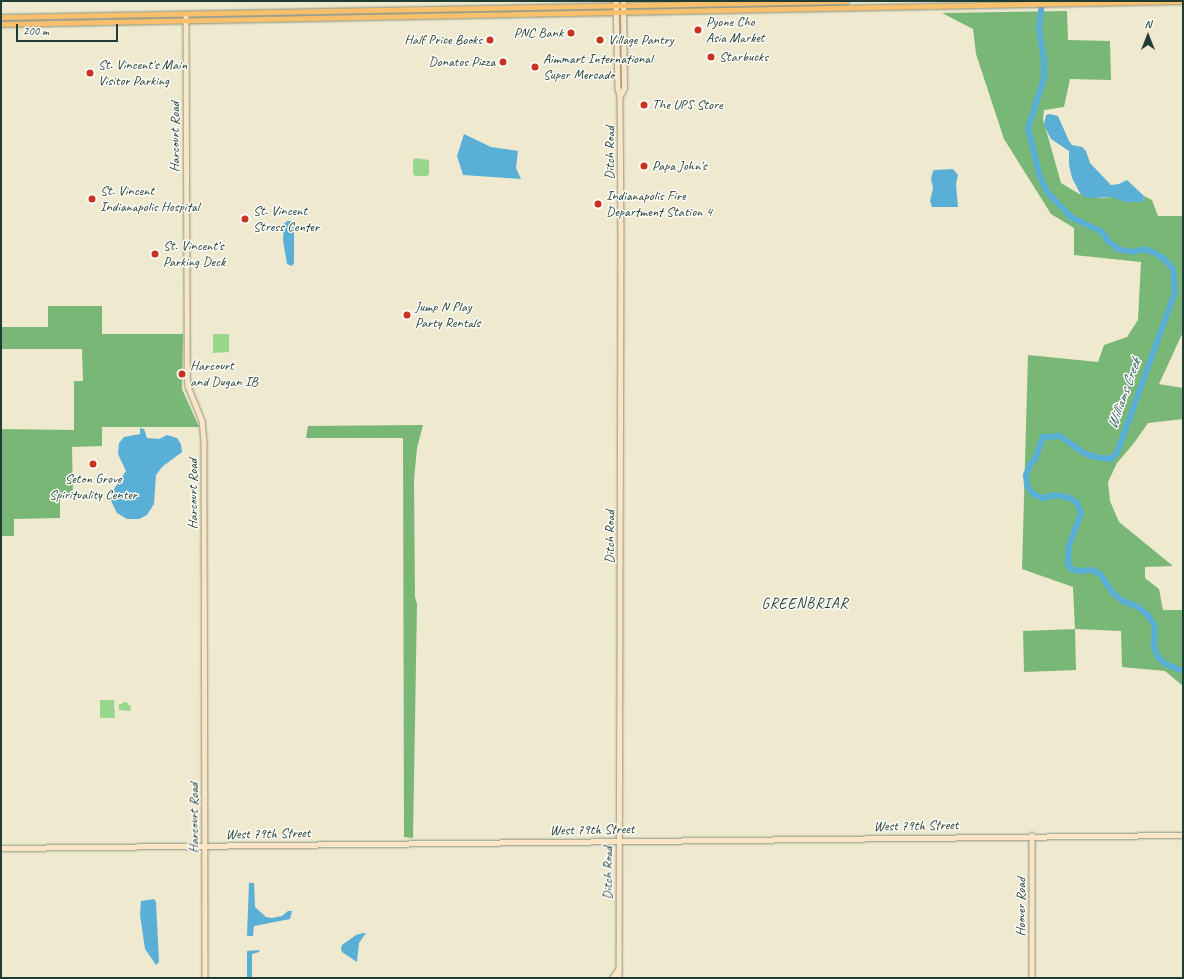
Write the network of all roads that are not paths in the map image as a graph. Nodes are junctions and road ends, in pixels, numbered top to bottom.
1 (846, 1) edge
2 (1183, 1) edge
3 (616, 3) edge
4 (623, 3) edge
5 (616, 12) junction
6 (624, 12) junction
7 (186, 14) junction
8 (1, 17) edge
9 (186, 20) junction
10 (1, 24) edge
11 (620, 96) junction
12 (1183, 835) edge
13 (1032, 836) junction
14 (619, 841) junction
15 (205, 846) junction
16 (1, 848) edge
17 (619, 968) junction
18 (205, 978) edge
19 (612, 978) edge
20 (619, 978) edge
21 (1032, 978) edge

1 - 4 main road
2 - 6 main road
3 - 4 main road
3 - 5 main road, Ditch Road
3 - 7 main road
4 - 6 main road, Ditch Road
5 - 6 main road
5 - 9 main road
5 - 11 main road, Ditch Road
6 - 11 main road, Ditch Road
7 - 8 main road
7 - 9 main road, Harcourt Road
9 - 10 main road
9 - 15 main road, Harcourt Road
11 - 14 main road, Ditch Road
12 - 13 main road, West 79th Street
13 - 14 main road, West 79th Street
13 - 21 main road, Hoover Road
14 - 15 main road, West 79th Street
14 - 17 main road, Ditch Road
15 - 16 main road, West 79th Street
15 - 18 main road, Harcourt Road
17 - 19 main road
17 - 20 main road, Ditch Road

